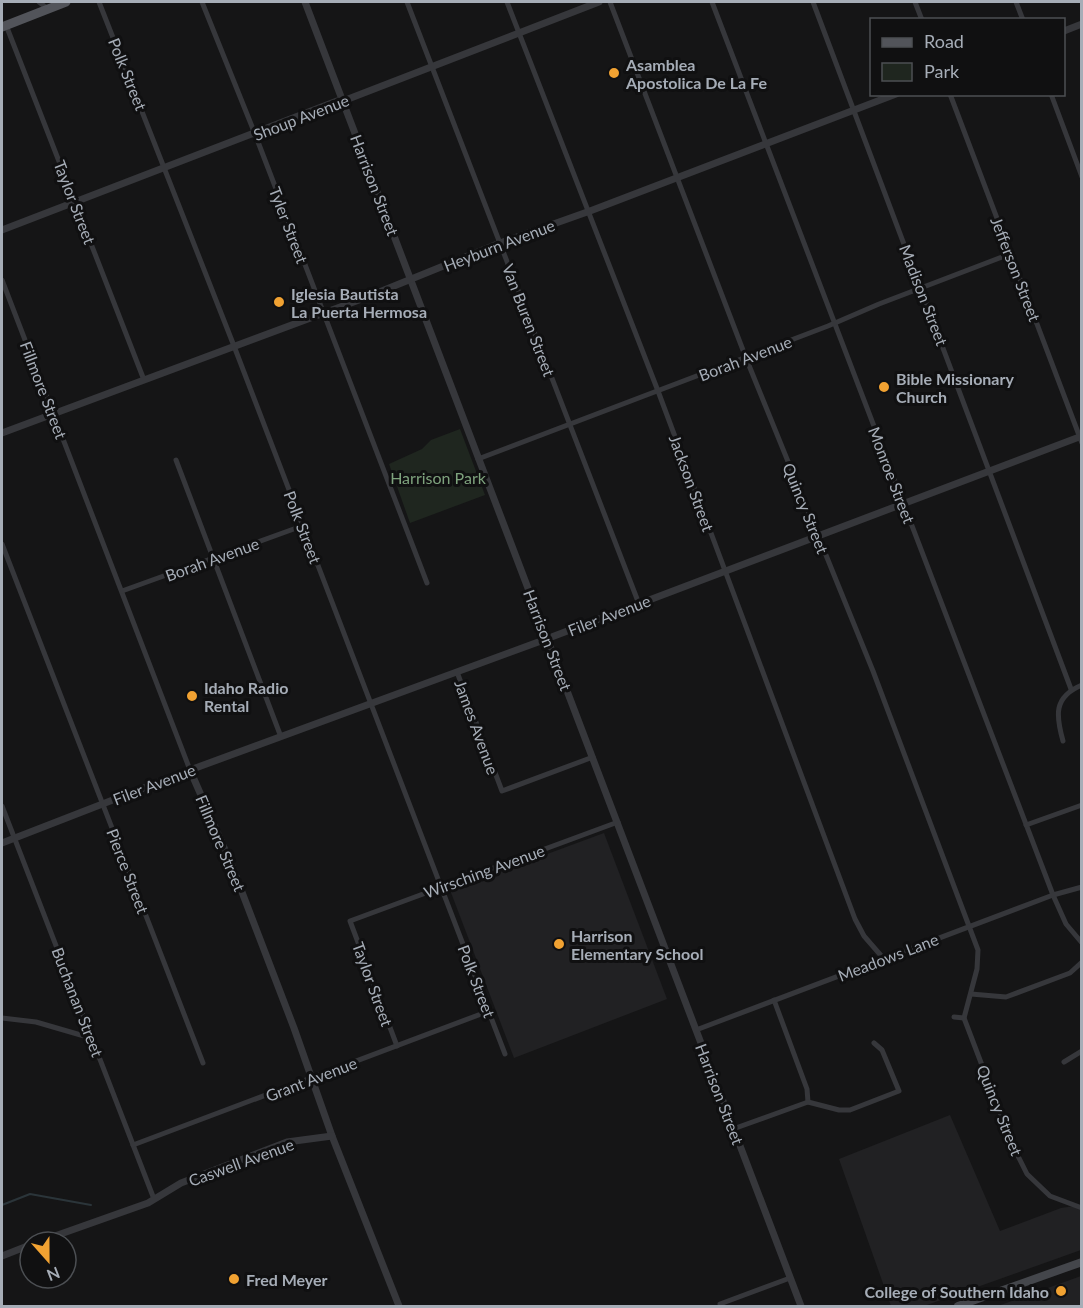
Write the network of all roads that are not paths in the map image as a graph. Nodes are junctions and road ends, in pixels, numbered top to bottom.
1 (39, 2) edge
2 (66, 2) edge
3 (99, 2) edge
4 (201, 2) edge
5 (305, 2) edge
6 (407, 2) edge
7 (507, 2) edge
8 (599, 2) edge
9 (610, 2) edge
10 (712, 2) edge
11 (813, 2) edge
12 (915, 2) edge
13 (1016, 2) edge
14 (48, 9) junction
15 (921, 18) edge
16 (1022, 18) edge
17 (1082, 24) edge
18 (4, 26) edge
19 (1065, 31) edge
20 (519, 33) junction
21 (433, 66) junction
22 (891, 96) edge
23 (951, 96) edge
24 (1052, 96) edge
25 (343, 101) junction
26 (853, 110) junction
27 (255, 134) junction
28 (766, 143) junction
29 (165, 168) junction
30 (1082, 177) edge
31 (677, 178) junction
32 (76, 203) junction
33 (590, 211) junction
34 (2, 230) edge
35 (500, 243) junction
36 (1010, 254) junction
37 (411, 279) junction
38 (2, 280) edge
39 (921, 288) junction
40 (322, 312) junction
41 (834, 322) junction
42 (234, 346) junction
43 (746, 358) junction
44 (144, 380) junction
45 (658, 391) junction
46 (54, 414) junction
47 (569, 425) junction
48 (2, 433) edge
49 (1081, 439) edge
50 (478, 459) junction
51 (176, 460) dead end
52 (990, 471) junction
53 (903, 504) junction
54 (302, 526) junction
55 (817, 536) junction
56 (2, 544) edge
57 (214, 558) junction
58 (724, 571) junction
59 (427, 583) dead end
60 (122, 591) junction
61 (639, 604) junction
62 (548, 638) junction
63 (457, 672) junction
64 (1082, 685) edge
65 (1071, 689) junction
66 (369, 704) junction
67 (281, 736) junction
68 (1063, 741) dead end
69 (592, 756) junction
70 (190, 770) junction
71 (1082, 804) edge
72 (102, 805) junction
73 (2, 806) edge
74 (618, 822) junction
75 (1026, 825) junction
76 (14, 838) junction
77 (2, 843) edge
78 (440, 887) junction
79 (1082, 887) edge
80 (1053, 896) junction
81 (350, 921) joint
82 (970, 926) junction
83 (1082, 943) edge
84 (884, 959) junction
85 (1082, 962) edge
86 (972, 994) junction
87 (774, 1000) junction
88 (489, 1011) junction
89 (954, 1017) dead end
90 (2, 1018) edge
91 (964, 1018) junction
92 (696, 1030) junction
93 (91, 1038) junction
94 (874, 1043) dead end
95 (397, 1046) junction
96 (1082, 1051) edge
97 (505, 1054) dead end
98 (1064, 1062) dead end
99 (203, 1063) dead end
100 (311, 1079) junction
101 (808, 1102) junction
102 (733, 1129) junction
103 (332, 1136) junction
104 (133, 1145) junction
105 (154, 1199) junction
106 (1082, 1208) edge
107 (73, 1230) edge
108 (18, 1250) edge
109 (2, 1256) edge
110 (1082, 1262) edge
111 (790, 1278) junction
112 (720, 1304) dead end
113 (399, 1306) edge
114 (801, 1306) edge
115 (958, 1306) edge

1 - 14 street
2 - 14 main road
3 - 29 street, Polk Street
4 - 27 street, Tyler Street
5 - 25 street, Harrison Street
6 - 21 street, Van Buren Street
7 - 20 street, Jackson Street
8 - 20 street, Shoup Avenue
9 - 31 street, Quincy Street
10 - 28 street, Monroe Street
11 - 26 street, Madison Street
12 - 15 street
13 - 16 street
14 - 18 main road
17 - 19 street
18 - 32 street, Taylor Street
20 - 21 street, Shoup Avenue
20 - 33 street, Jackson Street
21 - 25 street, Shoup Avenue
21 - 35 street, Van Buren Street
22 - 26 street, Heyburn Avenue
23 - 36 street, Jefferson Street
24 - 30 street
25 - 27 street, Shoup Avenue
25 - 37 street, Harrison Street
26 - 28 street, Heyburn Avenue
26 - 39 street, Madison Street
27 - 29 street, Shoup Avenue
27 - 40 street, Tyler Street
28 - 31 street, Heyburn Avenue
28 - 41 street, Monroe Street
29 - 32 street, Shoup Avenue
29 - 42 street, Polk Street
31 - 33 street, Heyburn Avenue
31 - 43 street, Quincy Street
32 - 34 street, Shoup Avenue
32 - 44 street, Taylor Street
33 - 35 street, Heyburn Avenue
33 - 45 street, Jackson Street
35 - 37 street, Heyburn Avenue
35 - 47 street, Van Buren Street
36 - 39 street, Borah Avenue
36 - 49 street, Jefferson Street
37 - 40 street, Heyburn Avenue
37 - 50 street, Harrison Street
38 - 46 street, Fillmore Street
39 - 41 street, Borah Avenue
39 - 52 street, Madison Street
40 - 42 street, Heyburn Avenue
40 - 59 street, Tyler Street
41 - 43 street, Borah Avenue
41 - 53 street, Monroe Street
42 - 44 street, Heyburn Avenue
42 - 54 street, Polk Street
43 - 45 street, Borah Avenue
43 - 55 street, Quincy Street
44 - 46 street, Heyburn Avenue
45 - 47 street, Borah Avenue
45 - 58 street, Jackson Street
46 - 48 street, Heyburn Avenue
46 - 60 street, Fillmore Street
47 - 50 street, Borah Avenue
47 - 61 street, Van Buren Street
49 - 52 street, Filer Avenue
50 - 62 street, Harrison Street
51 - 57 street
52 - 53 street, Filer Avenue
52 - 65 street, Madison Street
53 - 55 street, Filer Avenue
53 - 75 street, Monroe Street
54 - 57 street, Borah Avenue
54 - 66 street, Polk Street
55 - 58 street, Filer Avenue
55 - 82 street, Quincy Street
56 - 72 street, Pierce Street
57 - 60 street, Borah Avenue
57 - 67 street
58 - 61 street, Filer Avenue
58 - 84 street, Jackson Street
60 - 70 street, Fillmore Street
61 - 62 street, Filer Avenue
62 - 63 street, Filer Avenue
62 - 69 street, Harrison Street
63 - 66 street, Filer Avenue
63 - 69 street, James Avenue
64 - 65 street
65 - 68 street
66 - 67 street, Filer Avenue
66 - 78 street, Polk Street
67 - 70 street, Filer Avenue
69 - 74 street, Harrison Street
70 - 72 street, Filer Avenue
70 - 100 street, Fillmore Street
71 - 75 street
72 - 76 street, Filer Avenue
72 - 99 street, Pierce Street
73 - 76 street, Buchanan Street
74 - 78 street, Wirsching Avenue
74 - 92 street, Harrison Street
75 - 80 street, Monroe Street
76 - 77 street, Filer Avenue
76 - 93 street, Buchanan Street
78 - 81 street, Wirsching Avenue
78 - 88 street, Polk Street
79 - 80 street, Meadows Lane
80 - 82 street, Meadows Lane
80 - 83 street, Monroe Street
81 - 95 street, Taylor Street
82 - 84 street, Meadows Lane
82 - 86 street, Quincy Street
84 - 87 street, Meadows Lane
85 - 86 street
86 - 91 street, Quincy Street
87 - 92 street, Meadows Lane
87 - 101 street
88 - 95 street, Grant Avenue
88 - 97 street, Polk Street
89 - 91 street
90 - 93 street
91 - 106 street, Quincy Street
92 - 102 street, Harrison Street
93 - 104 street, Buchanan Street
94 - 101 street
95 - 100 street, Grant Avenue
96 - 98 street
100 - 103 street, Fillmore Street
100 - 104 street, Grant Avenue
101 - 102 street
102 - 111 street, Harrison Street
103 - 105 street, Caswell Avenue
103 - 113 street, Fillmore Street
104 - 105 street, Buchanan Street
105 - 107 street, Caswell Avenue
108 - 109 street
110 - 115 main road
111 - 112 street
111 - 114 street, Harrison Street

